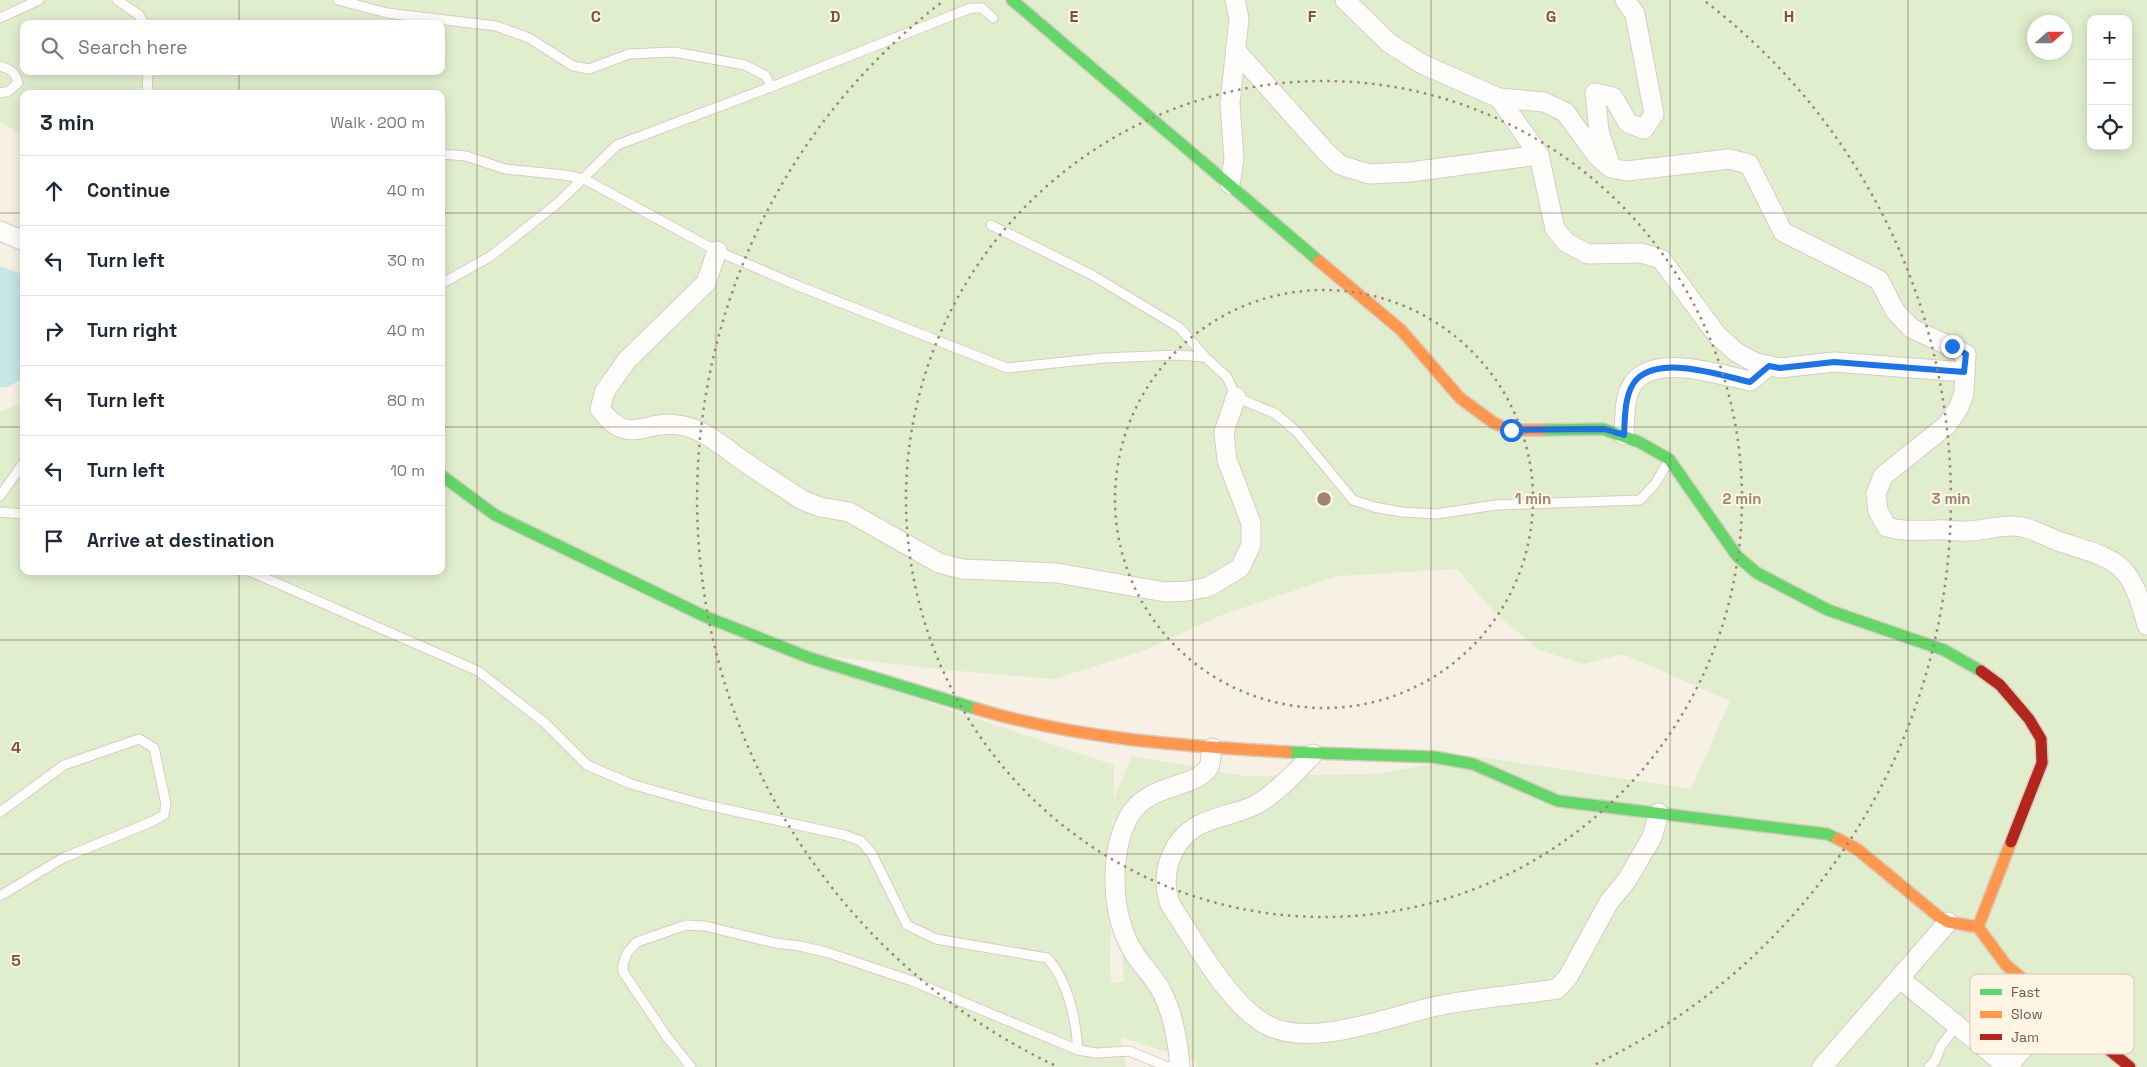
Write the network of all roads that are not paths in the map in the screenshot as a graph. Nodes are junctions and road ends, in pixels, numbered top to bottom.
1 (39, 0) edge
2 (117, 0) edge
3 (338, 0) edge
4 (1012, 0) edge
5 (1235, 0) edge
6 (1345, 0) edge
7 (1625, 0) edge
8 (0, 18) edge
9 (993, 18) dead end
10 (142, 20) edge
11 (1236, 51) junction
12 (0, 66) edge
13 (148, 75) edge
14 (771, 87) junction
15 (147, 90) edge
16 (0, 93) edge
17 (1499, 98) junction
18 (445, 154) edge
19 (1539, 155) junction
20 (1612, 168) junction
21 (584, 179) junction
22 (1230, 184) junction
23 (991, 225) dead end
24 (0, 230) edge
25 (20, 239) edge
26 (717, 251) junction
27 (445, 282) edge
28 (1205, 357) junction
29 (1769, 366) junction
30 (1964, 372) junction
31 (1236, 397) junction
32 (1624, 435) junction
33 (1669, 459) junction
34 (20, 468) edge
35 (445, 478) edge
36 (0, 496) edge
37 (0, 512) edge
38 (20, 514) edge
39 (258, 575) edge
40 (2147, 625) edge
41 (1212, 748) junction
42 (1313, 754) junction
43 (0, 812) edge
44 (1659, 813) junction
45 (0, 896) edge
46 (1948, 922) junction
47 (1978, 927) junction
48 (2017, 974) edge
49 (1899, 978) junction
50 (1957, 1025) junction
51 (1970, 1036) edge
52 (1078, 1050) junction
53 (1992, 1054) edge
54 (2019, 1054) edge
55 (2114, 1054) edge
56 (691, 1067) edge
57 (1168, 1067) edge
58 (1180, 1067) edge
59 (1822, 1067) edge
60 (1930, 1067) edge
61 (2008, 1067) edge
62 (2130, 1067) edge

1 - 8 lane
2 - 10 lane
3 - 14 lane
4 - 22 street
5 - 11 street
6 - 17 street
7 - 20 street
9 - 14 lane
11 - 19 street
11 - 22 street
12 - 16 lane
13 - 15 lane
14 - 21 lane
17 - 19 street
17 - 20 street
18 - 21 lane
19 - 29 street
20 - 30 street
21 - 26 lane
21 - 27 lane
22 - 32 street
23 - 28 lane
24 - 25 street
26 - 28 lane
26 - 31 street
28 - 31 lane
29 - 30 street
29 - 32 street
30 - 40 street
31 - 33 lane
32 - 33 street
33 - 47 street
34 - 36 lane
35 - 41 street
37 - 38 lane
39 - 52 lane
41 - 42 street
41 - 58 street
42 - 44 street
42 - 44 street
43 - 45 lane
44 - 46 street
46 - 47 street
46 - 49 street
47 - 48 street
49 - 50 street
49 - 59 street
50 - 51 street
50 - 60 lane
52 - 56 lane
52 - 57 lane
53 - 61 street
54 - 61 street
55 - 62 street

